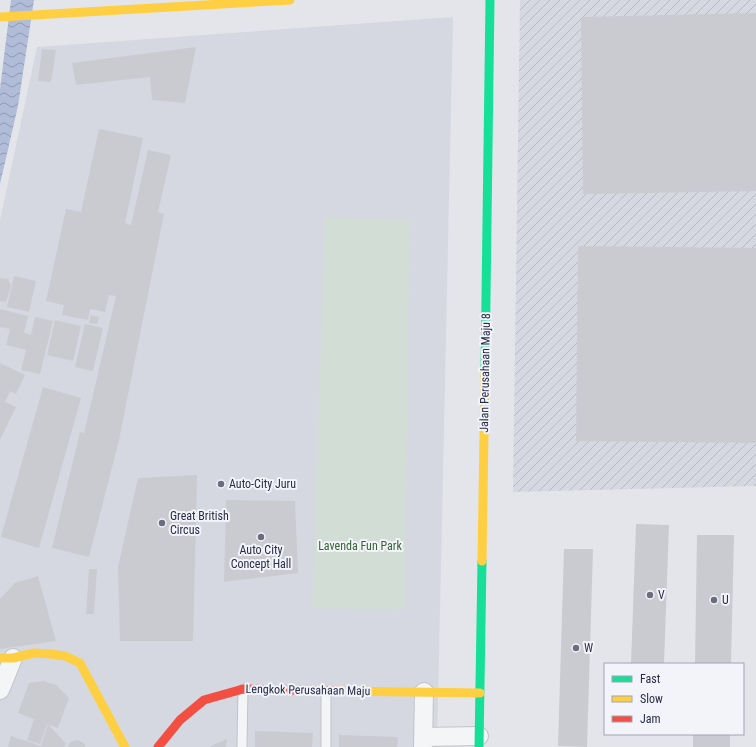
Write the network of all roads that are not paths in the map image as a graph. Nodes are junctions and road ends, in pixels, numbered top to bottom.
1 (290, 0) edge
2 (490, 0) edge
3 (0, 17) edge
4 (7, 658) edge
5 (2, 680) edge
6 (243, 689) junction
7 (326, 691) junction
8 (424, 692) junction
9 (480, 692) junction
10 (424, 742) edge
11 (479, 742) edge
12 (125, 747) edge
13 (158, 747) edge
14 (242, 747) edge
15 (326, 747) edge

1 - 3 street
2 - 9 street, Jalan Perusahaan Maju 8
4 - 5 street
4 - 12 street
6 - 7 street, Lengkok Perusahaan Maju
6 - 13 street, Lengkok Perusahaan Maju
6 - 14 lane
7 - 8 street, Lengkok Perusahaan Maju
7 - 15 lane
8 - 9 street, Lengkok Perusahaan Maju
8 - 10 street
9 - 11 street, Jalan Perusahaan Maju 8
10 - 11 street

